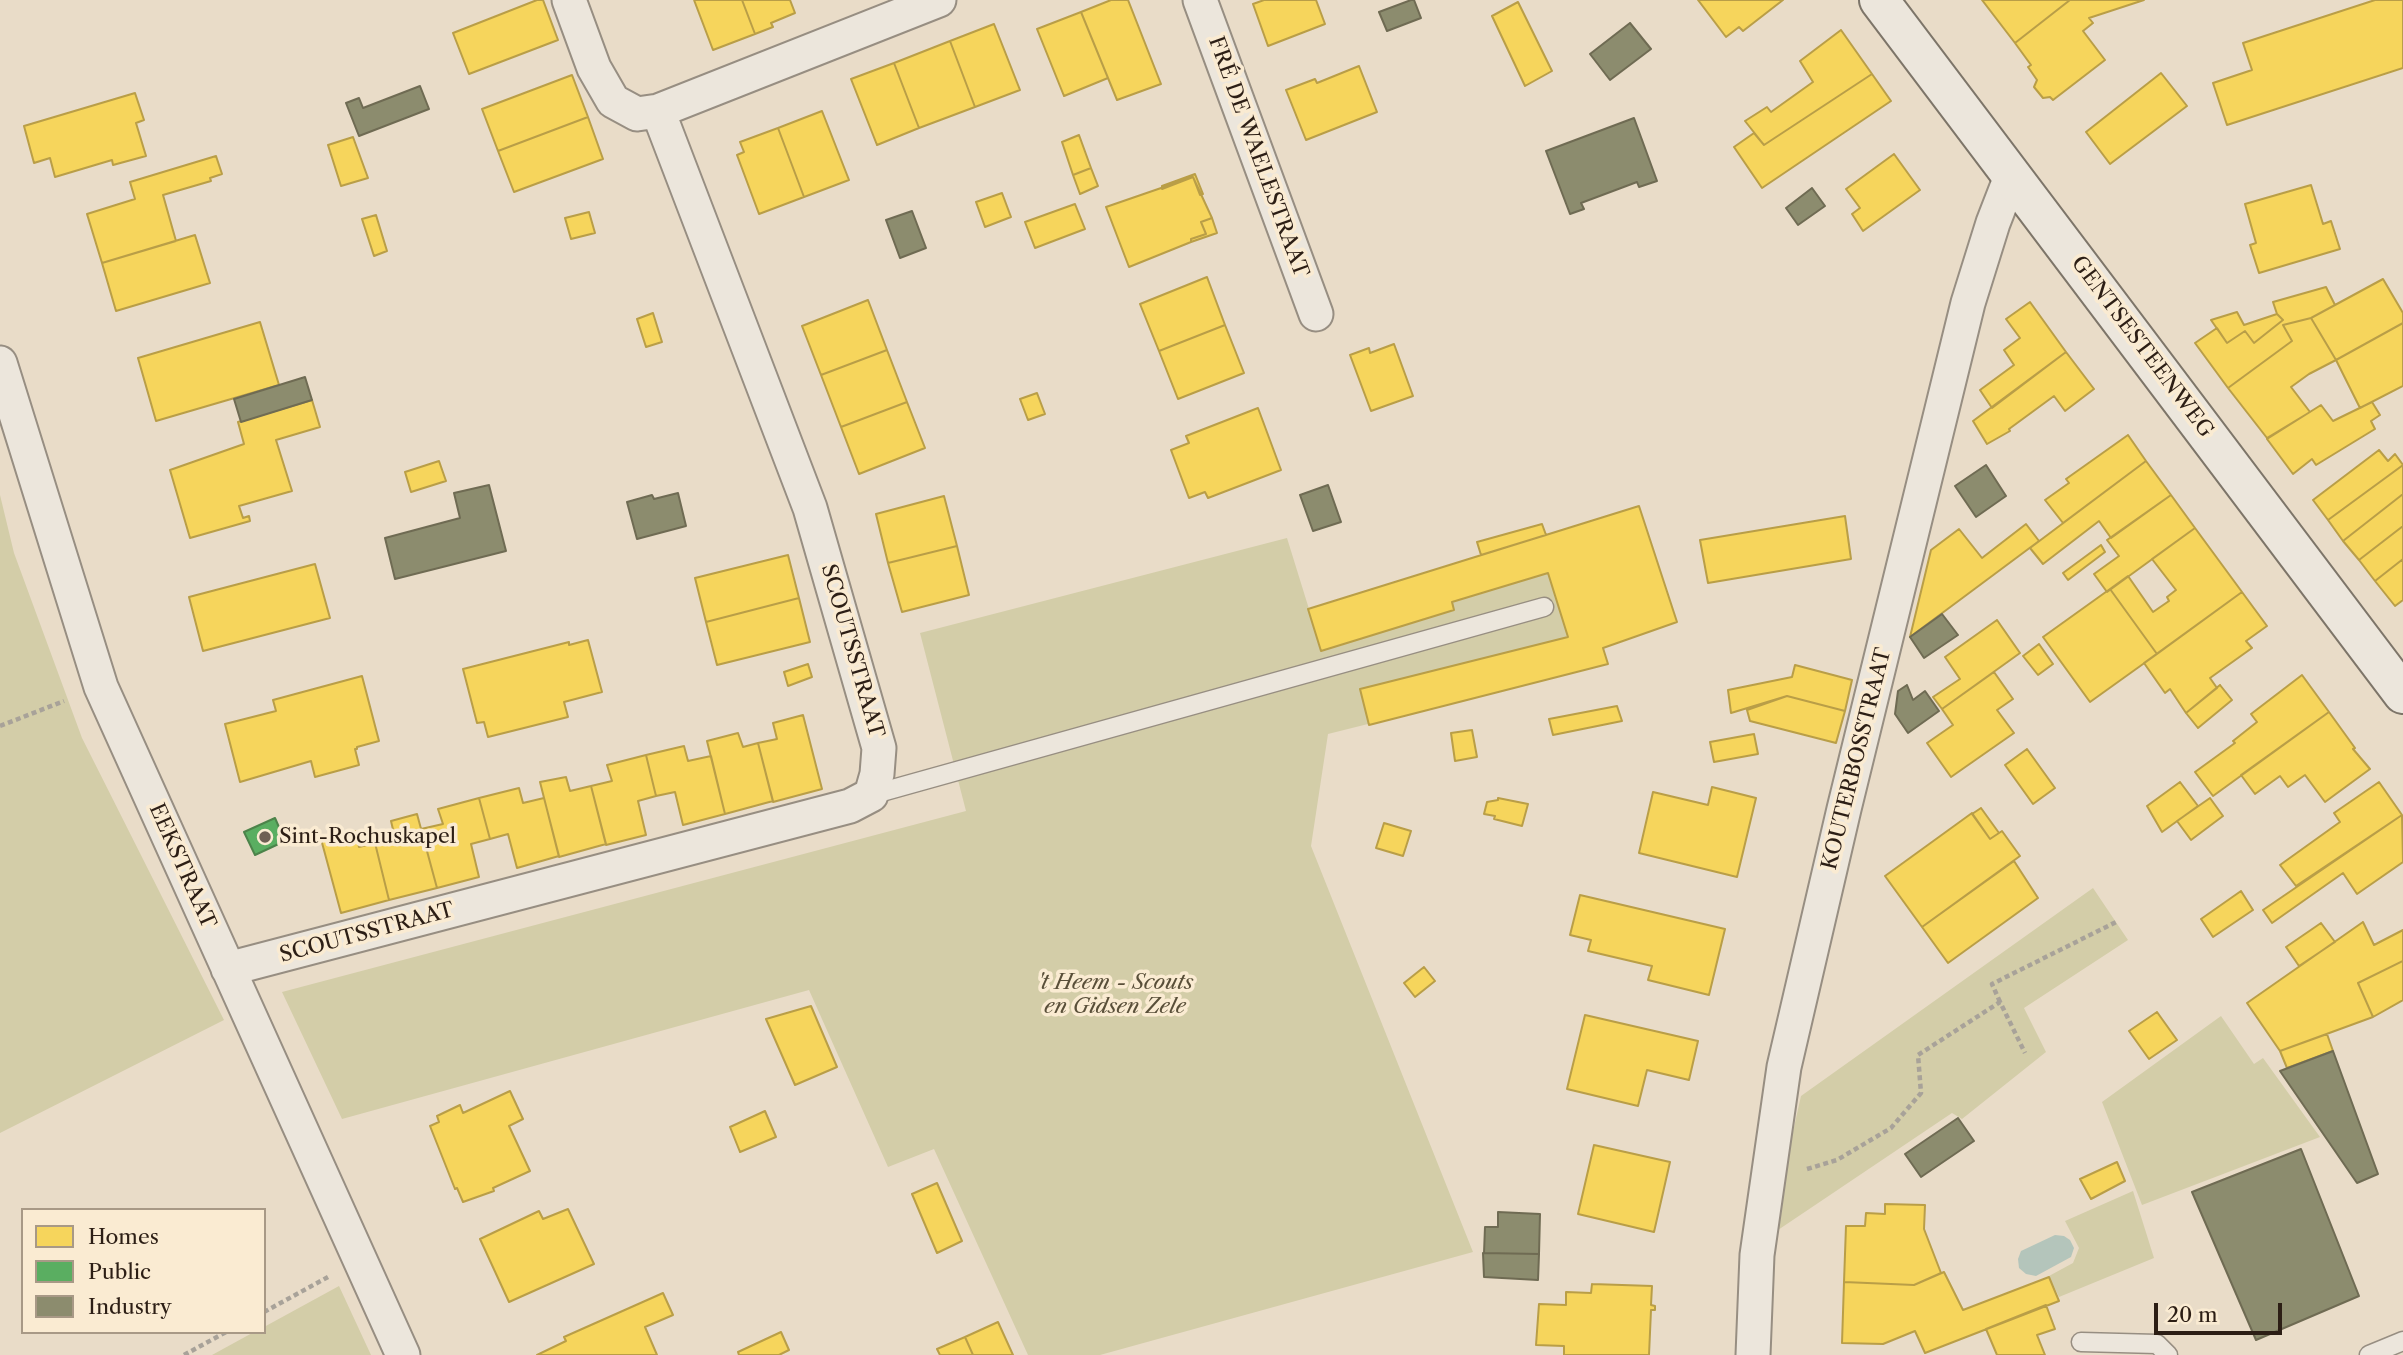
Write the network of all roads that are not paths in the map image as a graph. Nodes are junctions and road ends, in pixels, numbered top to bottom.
1 (569, 0) edge
2 (939, 0) edge
3 (1199, 0) edge
4 (1879, 0) edge
5 (658, 111) junction
6 (2012, 174) junction
7 (1316, 314) dead end
8 (0, 363) edge
9 (1544, 607) dead end
10 (2403, 694) edge
11 (871, 795) junction
12 (228, 969) junction
13 (2403, 1341) edge
14 (2081, 1342) dead end
15 (403, 1355) edge
16 (1753, 1355) edge
17 (2168, 1355) edge
18 (2369, 1355) edge

1 - 5 street
2 - 5 street
3 - 7 street, FRÉ DE WAELESTRAAT
4 - 6 street, GENTSESTEENWEG
5 - 11 street, SCOUTSSTRAAT
6 - 10 street, GENTSESTEENWEG
6 - 16 street, KOUTERBOSSTRAAT
8 - 12 street, EEKSTRAAT
9 - 11 lane
11 - 12 street, SCOUTSSTRAAT
12 - 15 street, EEKSTRAAT
13 - 18 lane
14 - 17 lane

